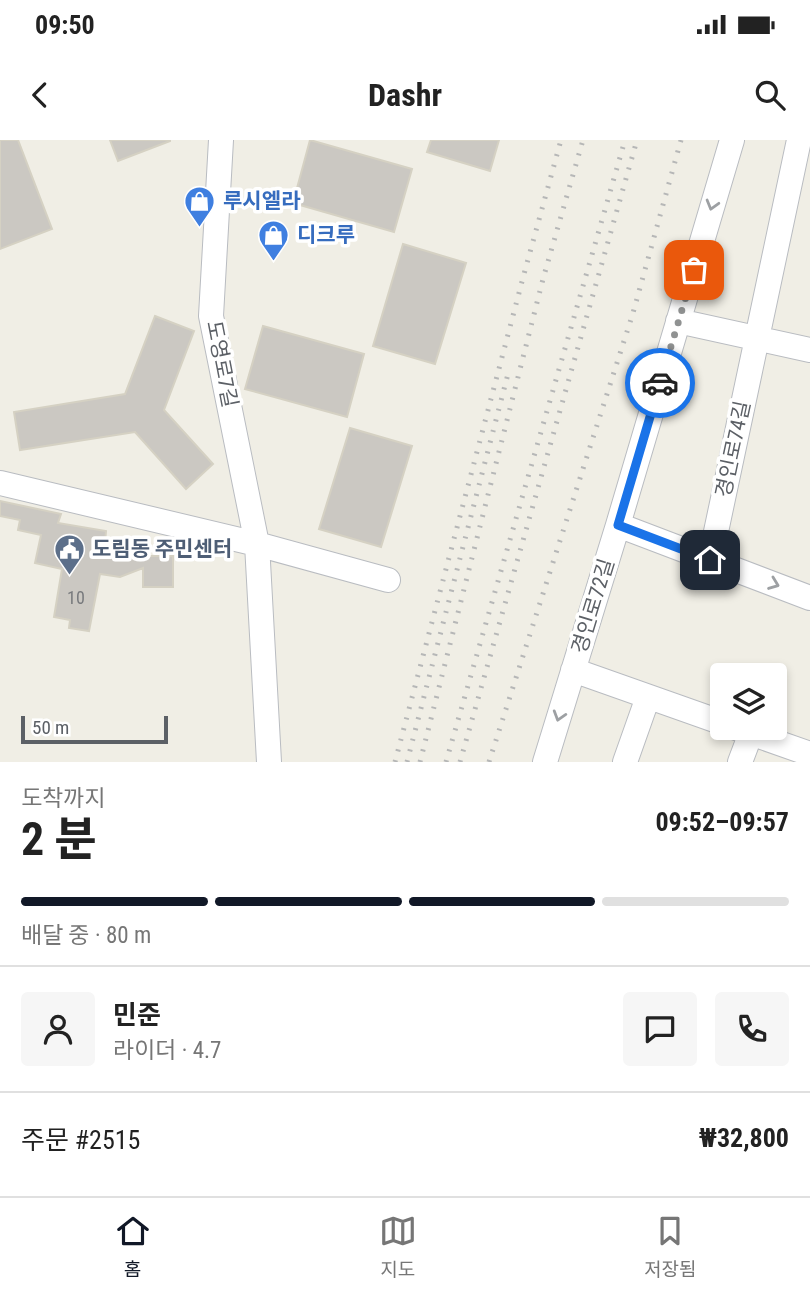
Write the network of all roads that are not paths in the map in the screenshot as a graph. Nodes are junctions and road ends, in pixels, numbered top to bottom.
1 (222, 140) edge
2 (732, 140) edge
3 (799, 140) edge
4 (678, 321) junction
5 (757, 338) junction
6 (810, 350) edge
7 (0, 483) edge
8 (618, 525) junction
9 (257, 544) junction
10 (710, 560) junction
11 (388, 580) dead end
12 (810, 598) edge
13 (573, 670) junction
14 (648, 696) junction
15 (710, 718) edge
16 (742, 740) edge
17 (769, 740) edge
18 (810, 754) edge
19 (269, 762) edge
20 (545, 762) edge
21 (625, 762) edge
22 (740, 762) edge

1 - 9 street, 도영로7길
2 -> 4 street, 경인로72길
3 - 5 street
4 - 5 street
4 - 8 street, 경인로72길
5 - 6 street
5 - 10 street, 경인로74길
7 - 9 street
8 - 10 street
8 - 13 street, 경인로72길
9 - 11 street
9 - 19 street, 도영로7길
10 -> 12 street
13 - 14 street
13 -> 20 street, 경인로72길
14 - 15 street
14 - 21 street
16 - 22 street
17 - 18 street

